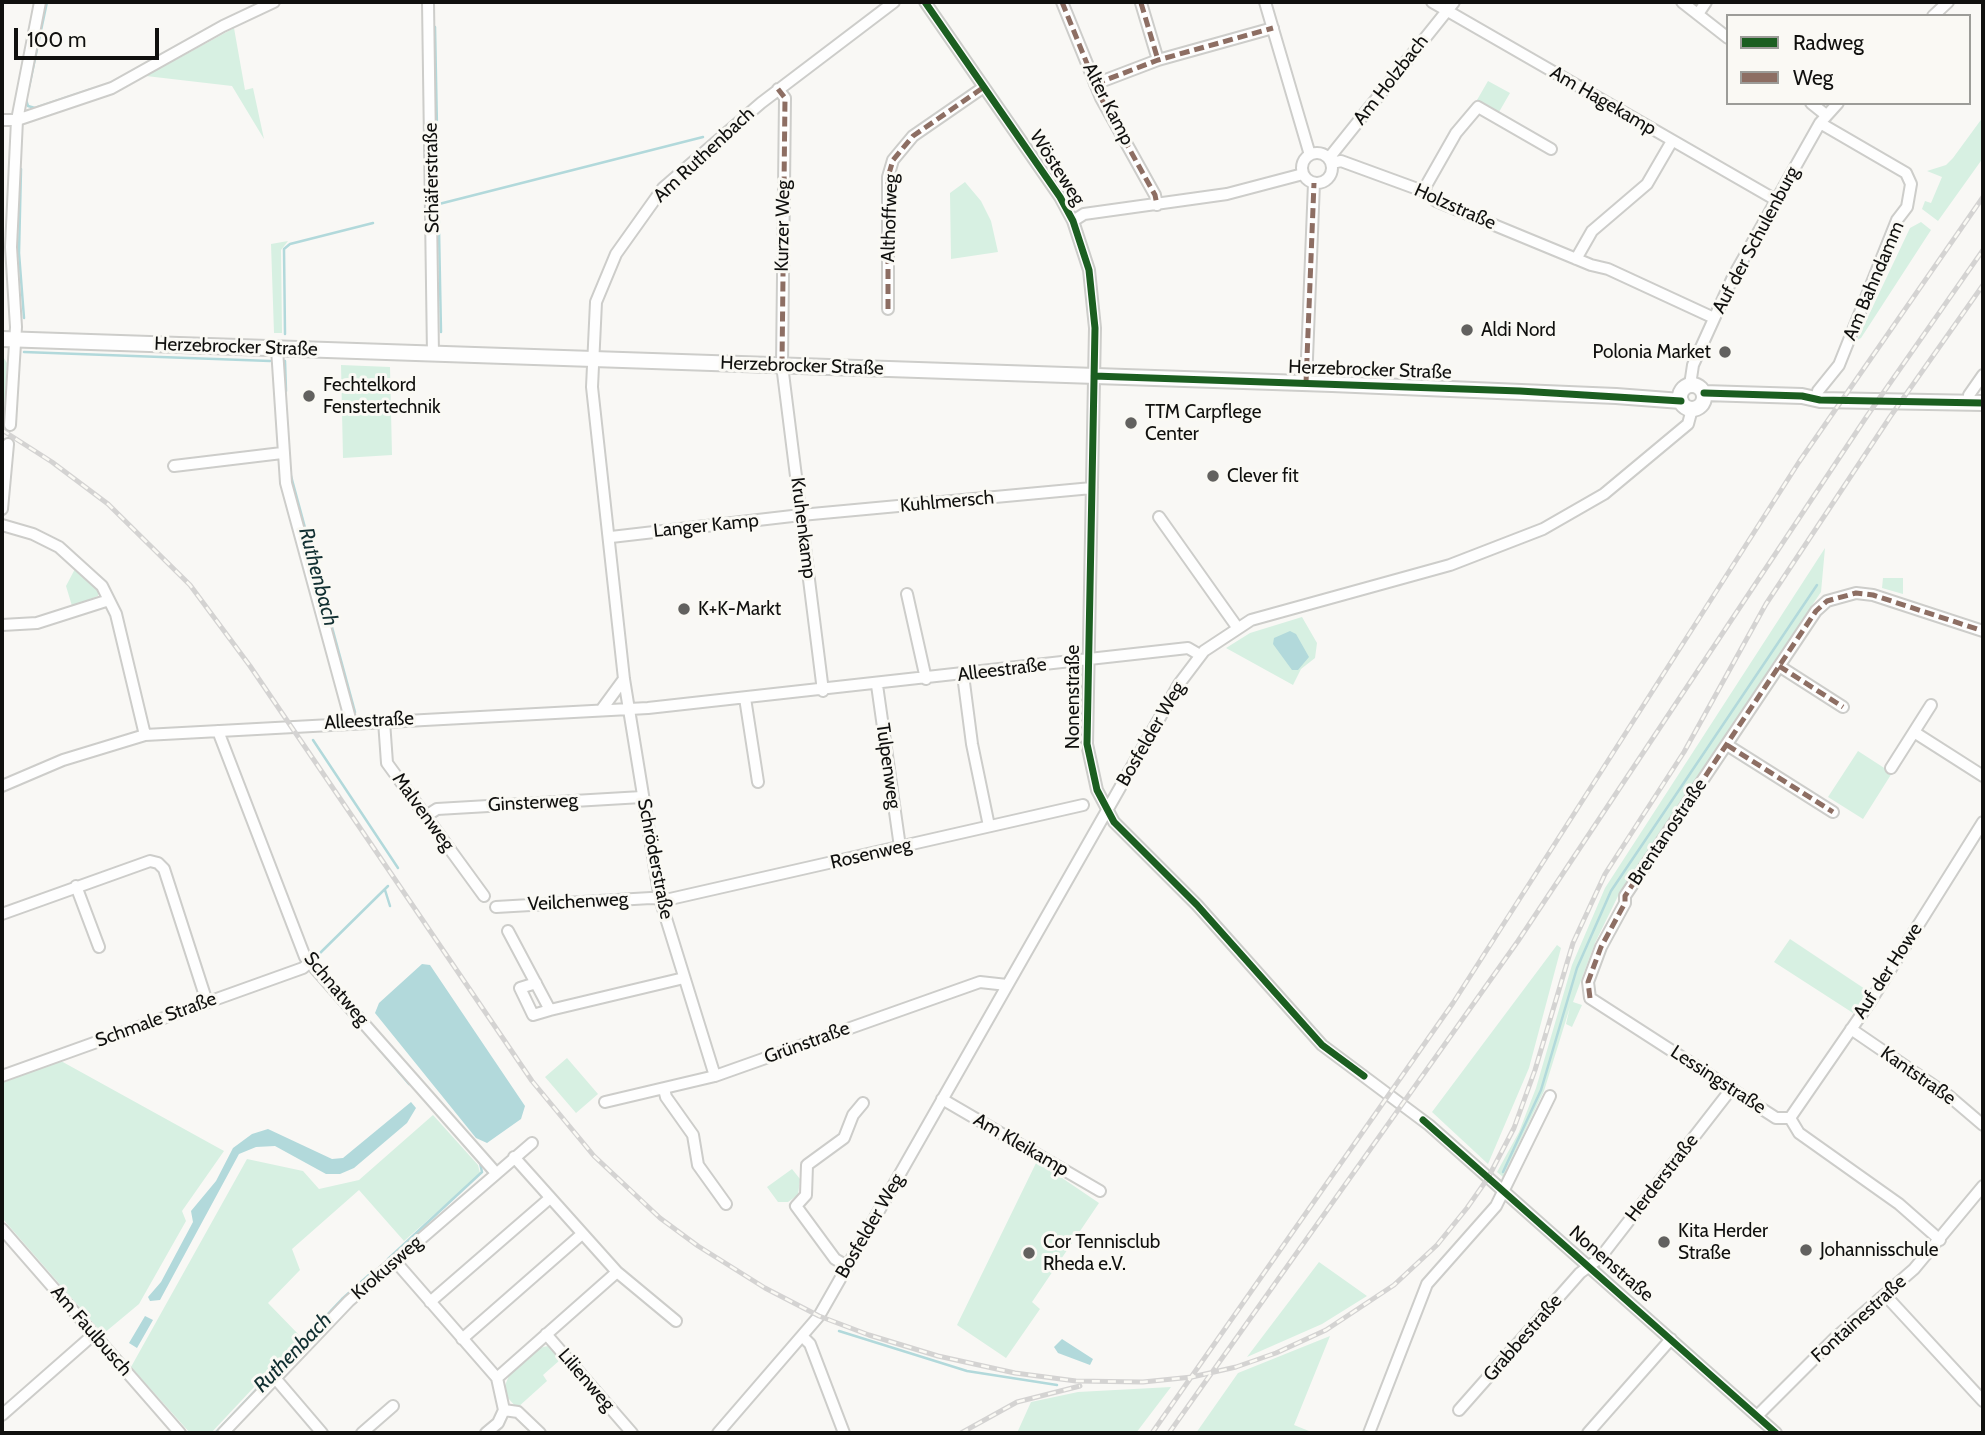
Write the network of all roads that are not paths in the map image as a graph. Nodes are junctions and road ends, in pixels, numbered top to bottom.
1 (40, 2) edge
2 (274, 2) edge
3 (428, 2) edge
4 (894, 2) edge
5 (925, 2) edge
6 (1062, 2) edge
7 (1265, 2) edge
8 (1432, 2) edge
9 (1454, 2) edge
10 (1682, 2) edge
11 (1706, 2) edge
12 (1948, 2) edge
13 (1141, 4) edge
14 (1446, 12) junction
15 (1698, 14) junction
16 (1935, 14) edge
17 (1273, 28) junction
18 (1726, 36) edge
19 (1157, 60) junction
20 (1095, 83) junction
21 (984, 87) junction
22 (778, 89) junction
23 (1812, 105) edge
24 (1836, 105) edge
25 (1823, 119) junction
26 (2, 120) edge
27 (17, 120) junction
28 (1672, 141) junction
29 (1551, 149) dead end
30 (1310, 155) junction
31 (1330, 161) junction
32 (1303, 174) junction
33 (1314, 183) junction
34 (1423, 191) junction
35 (1776, 200) junction
36 (1157, 205) junction
37 (1073, 221) junction
38 (1576, 259) junction
39 (888, 309) dead end
40 (1714, 318) junction
41 (8, 340) edge
42 (277, 349) junction
43 (433, 355) junction
44 (592, 361) junction
45 (782, 365) junction
46 (1983, 375) edge
47 (1094, 376) junction
48 (1306, 383) junction
49 (1692, 397) junction
50 (1814, 400) junction
51 (1977, 403) edge
52 (10, 425) dead end
53 (8, 444) dead end
54 (282, 453) junction
55 (174, 466) dead end
56 (1092, 488) junction
57 (2, 509) edge
58 (801, 515) junction
59 (1159, 517) dead end
60 (2, 525) edge
61 (611, 537) junction
62 (907, 594) dead end
63 (109, 600) junction
64 (2, 625) edge
65 (1237, 627) junction
66 (1983, 631) edge
67 (1200, 655) junction
68 (1089, 660) junction
69 (1779, 666) junction
70 (963, 675) junction
71 (624, 679) junction
72 (926, 679) junction
73 (877, 685) junction
74 (823, 691) junction
75 (745, 698) junction
76 (1931, 705) dead end
77 (1843, 707) dead end
78 (602, 709) junction
79 (630, 709) junction
80 (384, 721) junction
81 (351, 722) junction
82 (218, 731) junction
83 (1914, 732) junction
84 (145, 735) junction
85 (1727, 745) junction
86 (1891, 768) dead end
87 (1983, 776) edge
88 (758, 782) dead end
89 (2, 786) edge
90 (642, 797) junction
91 (1083, 805) dead end
92 (1107, 809) junction
93 (1833, 812) dead end
94 (426, 816) junction
95 (1983, 822) edge
96 (989, 826) junction
97 (900, 847) junction
98 (76, 886) junction
99 (484, 896) dead end
100 (660, 899) junction
101 (496, 907) dead end
102 (2, 914) edge
103 (508, 931) dead end
104 (99, 947) dead end
105 (310, 962) junction
106 (684, 978) junction
107 (536, 983) junction
108 (1007, 985) junction
109 (1590, 998) joint
110 (206, 1002) junction
111 (550, 1010) junction
112 (1851, 1029) junction
113 (2, 1076) edge
114 (715, 1076) junction
115 (1732, 1088) junction
116 (664, 1090) junction
117 (1550, 1096) dead end
118 (942, 1098) junction
119 (605, 1102) dead end
120 (863, 1103) dead end
121 (1790, 1118) junction
122 (1983, 1125) edge
123 (532, 1143) dead end
124 (514, 1157) junction
125 (496, 1173) junction
126 (1983, 1186) edge
127 (1100, 1191) dead end
128 (1505, 1192) junction
129 (550, 1198) junction
130 (726, 1203) dead end
131 (2, 1229) edge
132 (582, 1234) junction
133 (1940, 1240) junction
134 (395, 1261) junction
135 (847, 1266) junction
136 (1589, 1266) junction
137 (617, 1272) junction
138 (1886, 1296) junction
139 (430, 1302) junction
140 (676, 1321) dead end
141 (546, 1334) junction
142 (93, 1335) junction
143 (803, 1337) junction
144 (462, 1339) junction
145 (1671, 1339) junction
146 (275, 1378) junction
147 (497, 1378) junction
148 (1983, 1401) edge
149 (393, 1406) dead end
150 (504, 1410) junction
151 (1459, 1410) dead end
152 (2, 1415) edge
153 (1757, 1416) junction
154 (370, 1431) edge
155 (180, 1433) edge
156 (223, 1433) edge
157 (322, 1433) edge
158 (486, 1433) edge
159 (540, 1433) edge
160 (632, 1433) edge
161 (718, 1433) edge
162 (844, 1433) edge
163 (1369, 1433) edge
164 (1588, 1433) edge
165 (1776, 1433) edge

1 - 27 street
2 - 27 street
3 - 43 street, Schäferstraße
4 - 22 street, Am Ruthenbach
5 - 21 street, Wösteweg
6 - 20 street, Alter Kamp
7 - 17 street
8 - 14 street, Am Hagekamp
9 - 14 street, Am Holzbach
10 - 15 street
11 - 15 street
12 - 16 street
13 - 19 street
14 - 28 street, Am Hagekamp
14 - 31 street, Am Holzbach
15 - 18 street
17 - 19 street
17 - 30 street
19 - 20 street
20 - 36 street, Alter Kamp
21 - 37 street, Wösteweg
21 - 39 street, Althoffweg
22 - 44 street, Am Ruthenbach
22 - 45 street, Kurzer Weg
23 - 25 street
24 - 25 street, Auf der Schulenburg
25 - 35 street, Auf der Schulenburg
25 - 50 street, Am Bahndamm
26 - 27 street
27 - 41 street
28 - 35 street, Am Hagekamp
28 - 38 street
29 - 34 street
30 - 31 street
30 - 32 street
31 - 33 street
31 - 34 street, Holzstraße
32 - 33 street
32 - 36 street
33 - 48 street
34 - 38 street, Holzstraße
35 - 40 street, Auf der Schulenburg
36 - 37 street
37 - 47 street, Wösteweg
38 - 40 street, Holzstraße
40 - 49 street, Auf der Schulenburg
41 - 42 main road, Herzebrocker Straße
41 - 52 street
42 - 43 main road, Herzebrocker Straße
42 - 54 street
43 - 44 main road, Herzebrocker Straße
44 - 45 main road, Herzebrocker Straße
44 - 61 street, Schröderstraße
45 - 47 main road, Herzebrocker Straße
45 - 58 street, Kruhenkamp
46 - 51 street
47 - 48 main road, Herzebrocker Straße
47 - 56 street, Nonenstraße
48 - 49 main road, Herzebrocker Straße
49 - 50 main road, Herzebrocker Straße
49 - 65 street, Bosfelder Weg
50 - 51 main road, Herzebrocker Straße
53 - 57 street
54 - 55 street
54 - 81 street
56 - 58 street, Kuhlmersch
56 - 68 street, Nonenstraße
58 - 61 street, Langer Kamp
58 - 74 street, Kruhenkamp
59 - 65 street
60 - 63 street
61 - 71 street, Schröderstraße
62 - 72 street
63 - 64 street
63 - 84 street
65 - 67 street, Bosfelder Weg
66 - 69 street, Brentanostraße
67 - 68 street, Alleestraße
67 - 92 street, Bosfelder Weg
68 - 70 street, Alleestraße
68 - 92 street, Nonenstraße
69 - 77 street
69 - 85 street, Brentanostraße
70 - 72 street, Alleestraße
70 - 96 street
71 - 78 street
71 - 79 street, Schröderstraße
72 - 73 street, Alleestraße
73 - 74 street, Alleestraße
73 - 97 street, Tulpenweg
74 - 75 street, Alleestraße
75 - 79 street, Alleestraße
75 - 88 street
76 - 83 street
78 - 79 street, Alleestraße
78 - 80 street, Alleestraße
79 - 90 street, Schröderstraße
80 - 81 street, Alleestraße
80 - 94 street, Malvenweg
81 - 82 street, Alleestraße
82 - 84 street, Alleestraße
82 - 105 street, Schnatweg
83 - 86 street
83 - 87 street
84 - 89 street, Alleestraße
85 - 93 street
85 - 109 street, Brentanostraße
90 - 94 street, Ginsterweg
90 - 100 street, Schröderstraße
91 - 96 street, Rosenweg
92 - 108 street, Bosfelder Weg
92 - 128 street, Nonenstraße
94 - 99 street, Malvenweg
95 - 112 street, Auf der Howe
96 - 97 street, Rosenweg
97 - 100 street, Rosenweg
98 - 102 street
98 - 104 street
98 - 110 street
100 - 101 street, Veilchenweg
100 - 106 street, Schröderstraße
103 - 107 street
105 - 110 street, Schmale Straße
105 - 125 street, Schnatweg
106 - 111 street
106 - 114 street, Schröderstraße
107 - 111 street
107 - 111 street
108 - 114 street, Grünstraße
108 - 118 street, Bosfelder Weg
109 - 115 street, Lessingstraße
110 - 113 street, Schmale Straße
112 - 121 street, Auf der Howe
112 - 122 street, Kantstraße
114 - 116 street, Grünstraße
115 - 121 street, Lessingstraße
115 - 136 street, Herderstraße
116 - 119 street, Grünstraße
116 - 130 street
117 - 128 street
118 - 127 street, Am Kleikamp
118 - 135 street, Bosfelder Weg
120 - 135 street
121 - 133 street, Lessingstraße
123 - 124 street, Krokusweg
124 - 125 street, Krokusweg
124 - 129 street
125 - 134 street, Krokusweg
126 - 133 street, Fontainestraße
128 - 136 street, Nonenstraße
128 - 163 street
129 - 132 street
129 - 139 street
131 - 142 street, Am Faulbusch
132 - 137 street
132 - 144 street
133 - 138 street, Fontainestraße
134 - 139 street
134 - 146 street, Krokusweg
135 - 143 street, Bosfelder Weg
136 - 145 street, Nonenstraße
136 - 151 street, Grabbestraße
137 - 140 street
137 - 141 street, Lilienweg
138 - 148 street
138 - 153 street, Fontainestraße
139 - 144 street
141 - 147 street
141 - 160 street, Lilienweg
142 - 152 street
142 - 155 street, Am Faulbusch
143 - 161 street, Bosfelder Weg
143 - 162 street
144 - 147 street
145 - 153 street, Nonenstraße
145 - 164 street
146 - 156 street, Krokusweg
146 - 157 street
147 - 150 street
149 - 154 street
150 - 158 street
150 - 159 street
153 - 165 street, Nonenstraße

